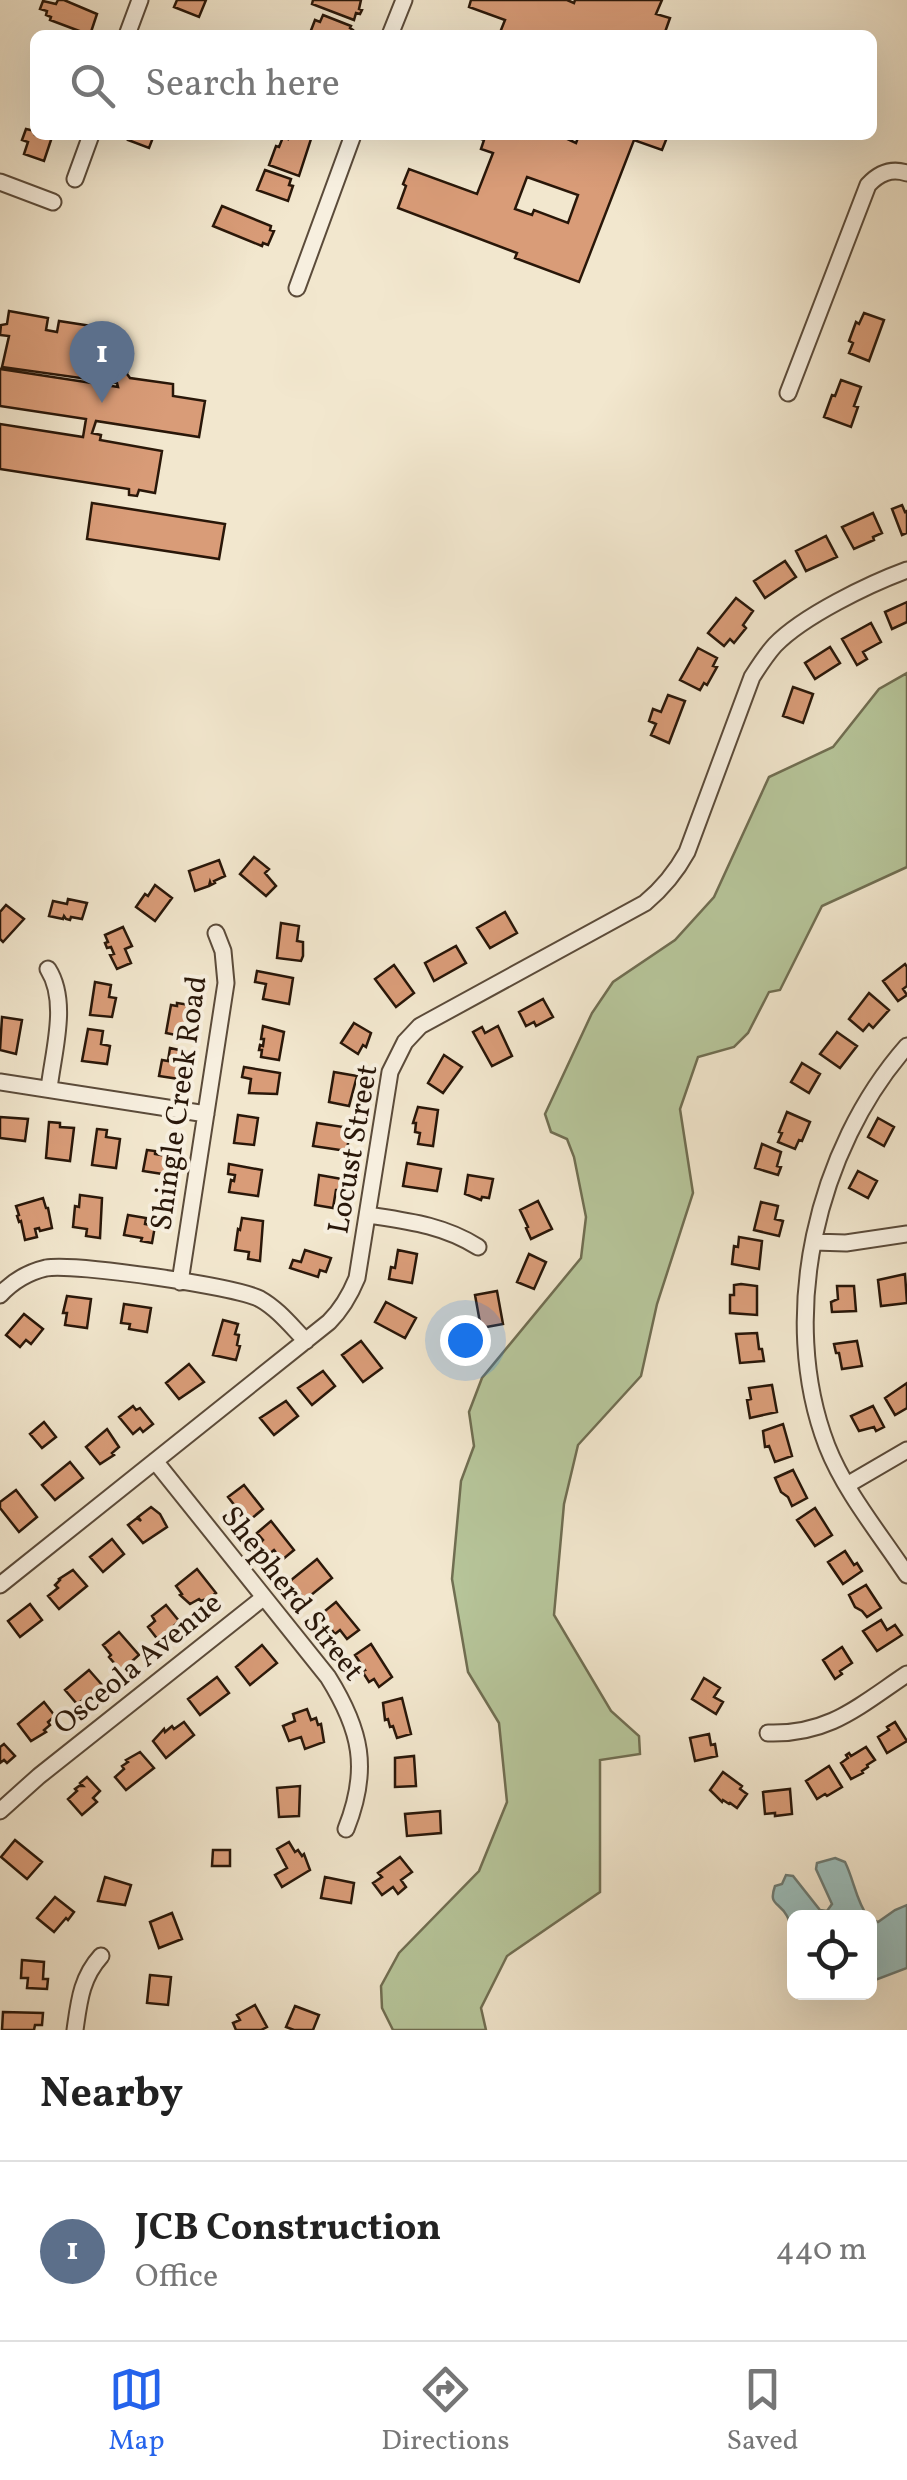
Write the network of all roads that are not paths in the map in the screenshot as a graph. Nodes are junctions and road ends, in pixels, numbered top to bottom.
1 (140, 0) edge
2 (404, 0) edge
3 (130, 30) edge
4 (392, 30) edge
5 (89, 140) edge
6 (351, 140) edge
7 (907, 173) edge
8 (75, 179) dead end
9 (0, 182) edge
10 (53, 202) dead end
11 (297, 288) dead end
12 (788, 393) dead end
13 (907, 570) edge
14 (216, 933) dead end
15 (48, 969) dead end
16 (907, 1046) edge
17 (0, 1082) edge
18 (48, 1089) junction
19 (206, 1114) junction
20 (368, 1215) junction
21 (907, 1234) edge
22 (814, 1242) junction
23 (478, 1247) dead end
24 (180, 1282) junction
25 (0, 1295) edge
26 (306, 1341) junction
27 (907, 1450) edge
28 (154, 1461) junction
29 (847, 1484) junction
30 (907, 1575) edge
31 (0, 1585) edge
32 (263, 1598) junction
33 (907, 1674) edge
34 (768, 1733) dead end
35 (0, 1810) edge
36 (346, 1828) dead end
37 (100, 1956) dead end
38 (75, 2030) edge

1 - 3 street
2 - 4 street
5 - 8 street
6 - 11 street
7 - 12 street
9 - 10 street
13 - 20 street, Locust Street
14 - 19 street, Shingle Creek Road
15 - 18 street
16 - 22 street
17 - 18 street
18 - 19 street
19 - 24 street, Shingle Creek Road
20 - 23 street
20 - 26 street, Locust Street
21 - 22 street
22 - 29 street
24 - 25 street
24 - 26 street
26 - 28 street, Locust Street
27 - 29 street
28 - 31 street, Locust Street
28 - 32 street, Shepherd Street
29 - 30 street
32 - 35 street, Osceola Avenue
32 - 36 street, Shepherd Street
33 - 34 street
37 - 38 street

